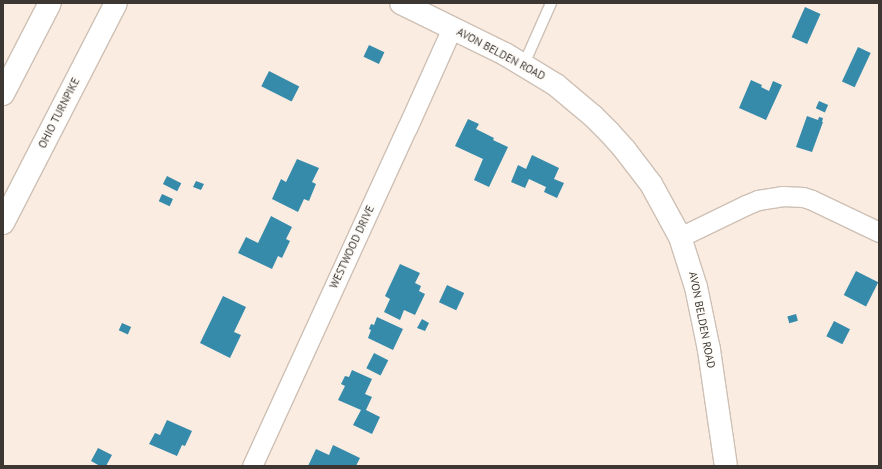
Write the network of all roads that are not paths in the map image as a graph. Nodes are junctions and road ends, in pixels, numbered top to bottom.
1 (50, 3) edge
2 (116, 3) edge
3 (401, 3) edge
4 (550, 3) edge
5 (452, 28) junction
6 (524, 64) junction
7 (3, 94) edge
8 (3, 223) edge
9 (879, 232) edge
10 (680, 237) junction
11 (252, 466) edge
12 (726, 466) edge

1 - 7 main road
2 - 8 main road, OHIO TURNPIKE
3 - 5 main road, AVON BELDEN ROAD
4 - 6 lane
5 - 6 main road, AVON BELDEN ROAD
5 - 11 street, WESTWOOD DRIVE
6 - 10 main road, AVON BELDEN ROAD
9 - 10 street
10 - 12 main road, AVON BELDEN ROAD

